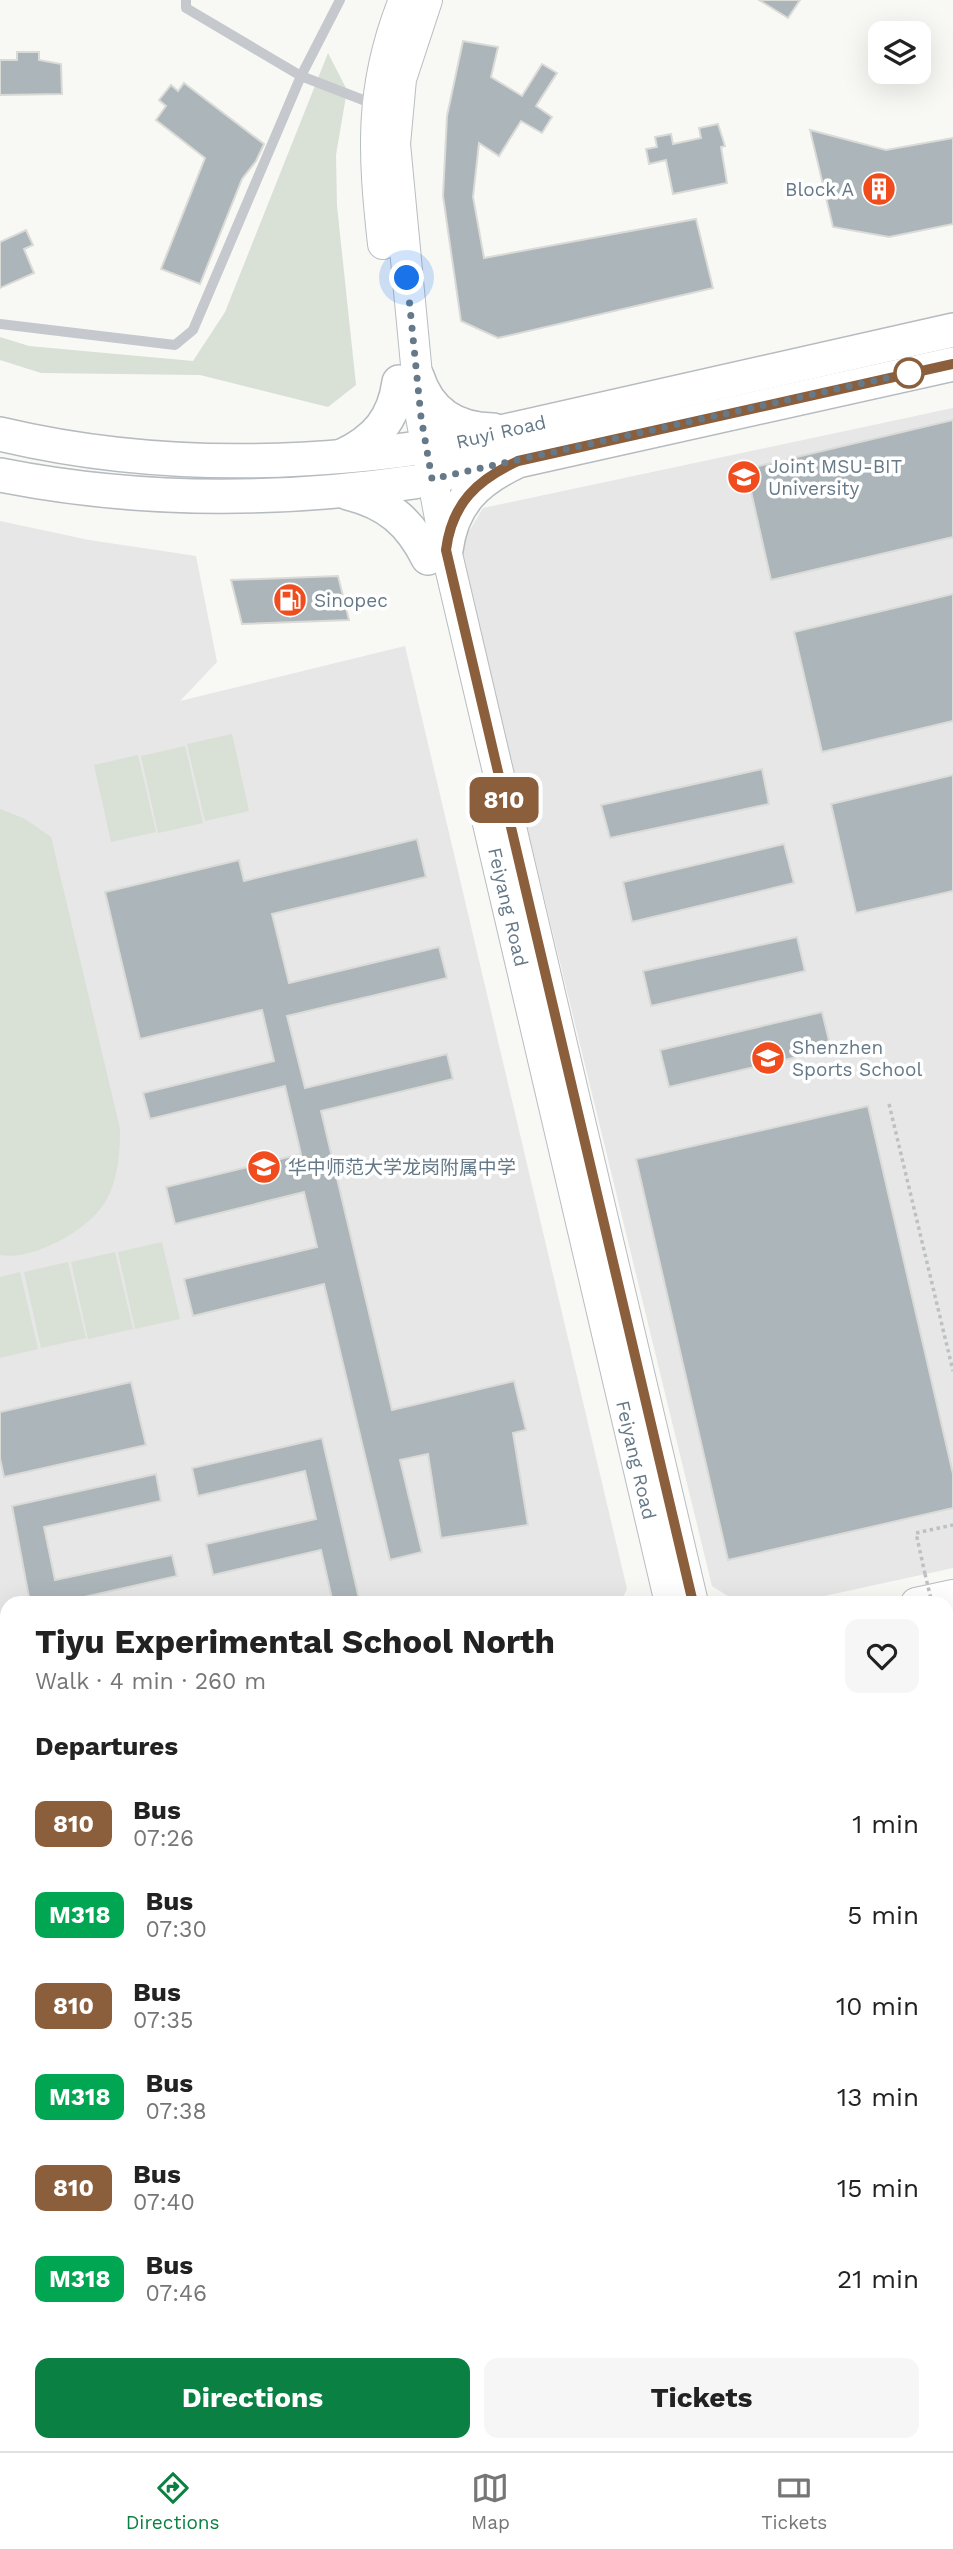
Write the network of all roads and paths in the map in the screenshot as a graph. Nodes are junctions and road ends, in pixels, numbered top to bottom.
1 (186, 0) edge
2 (340, 0) edge
3 (404, 0) edge
4 (427, 0) edge
5 (301, 76) junction
6 (376, 105) junction
7 (0, 324) edge
8 (953, 330) edge
9 (953, 363) edge
10 (408, 379) junction
11 (0, 434) edge
12 (513, 445) junction
13 (339, 457) junction
14 (420, 465) junction
15 (0, 475) edge
16 (339, 491) junction
17 (437, 554) junction
18 (889, 1104) dead end
19 (953, 1371) edge
20 (953, 1525) edge
21 (668, 1596) edge
22 (691, 1596) edge
23 (930, 1596) edge

1 - 5 lane
2 - 5 lane
3 - 6 street, Feiyang Road
4 - 10 street, Feiyang Road
5 - 6 lane
5 - 7 lane
6 - 10 street, Feiyang Road
8 - 12 main road, Ruyi Road
9 - 12 main road, Ruyi Road
10 - 12 main road
10 - 13 main road
10 - 14 street, Feiyang Road
11 - 13 main road, Ruyi Road
12 - 14 main road, Ruyi Road
12 - 17 main road
13 - 14 main road, Ruyi Road
14 - 16 main road, Ruyi Road
14 - 17 street, Feiyang Road
15 - 16 main road, Ruyi Road
16 - 17 main road
17 - 21 street, Feiyang Road
17 - 22 street, Feiyang Road
18 - 19 path
20 - 23 path, bridge

